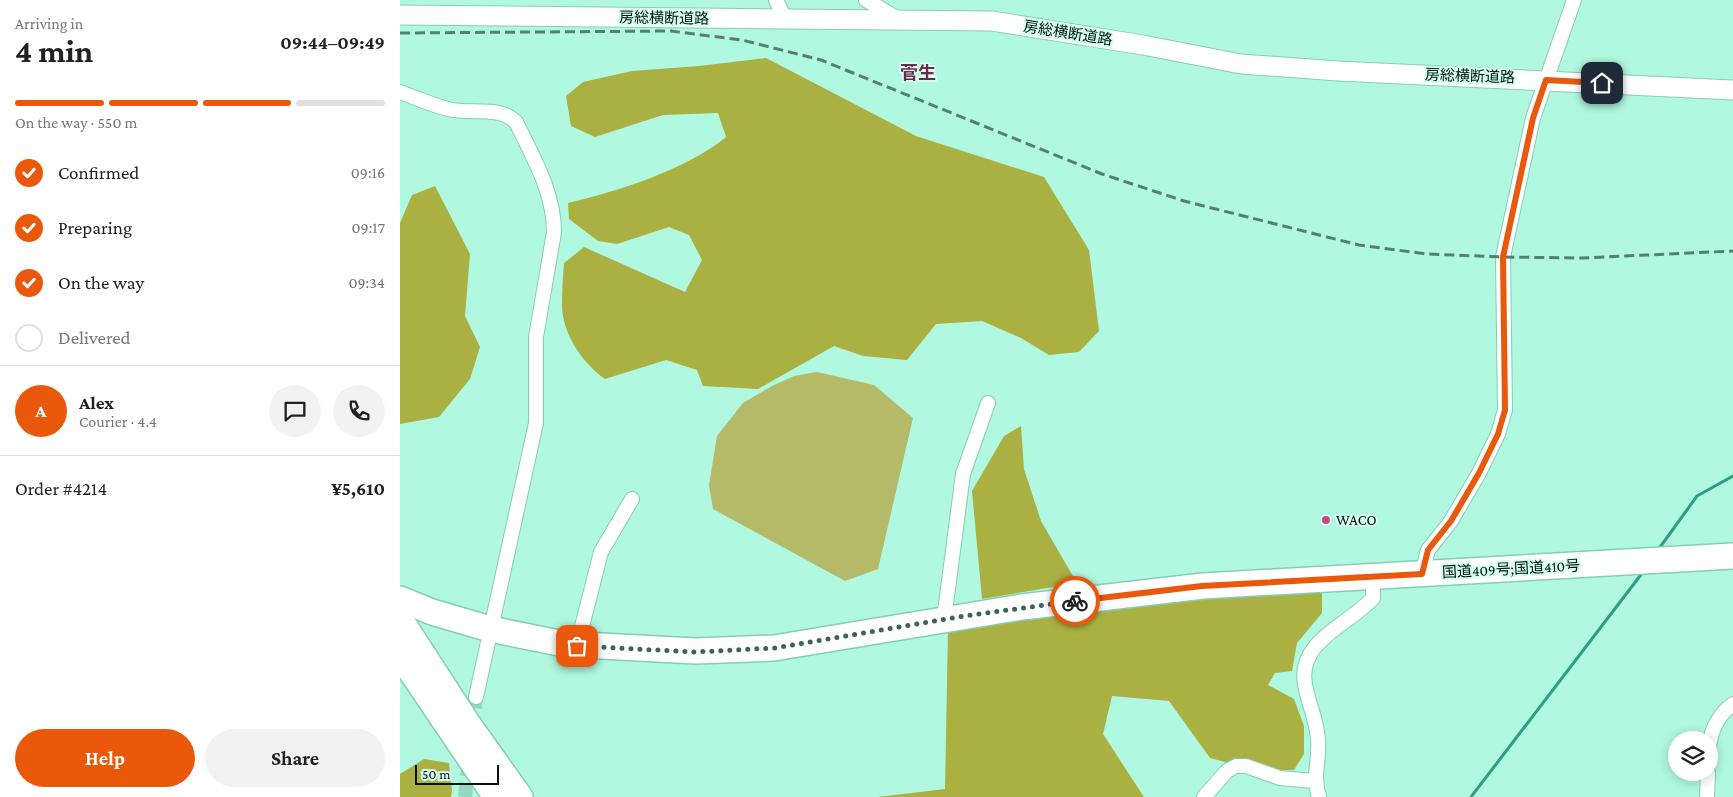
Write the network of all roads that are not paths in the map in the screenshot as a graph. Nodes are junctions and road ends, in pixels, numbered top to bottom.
1 (776, 0) edge
2 (866, 0) edge
3 (1574, 0) edge
4 (400, 15) edge
5 (785, 19) junction
6 (901, 20) junction
7 (1546, 80) junction
8 (1733, 90) edge
9 (400, 92) edge
10 (988, 403) dead end
11 (632, 499) dead end
12 (1733, 556) edge
13 (1422, 574) junction
14 (1373, 576) junction
15 (401, 613) edge
16 (944, 619) junction
17 (490, 629) junction
18 (577, 646) junction
19 (400, 655) edge
20 (476, 697) tunnel mouth
21 (1733, 704) edge
22 (1713, 731) edge
23 (1314, 781) junction
24 (1708, 781) edge
25 (496, 797) edge
26 (520, 797) edge
27 (1204, 797) edge
28 (1319, 797) edge
29 (1707, 797) edge

1 - 5 street
2 - 6 street
3 - 7 street
4 - 5 street, 房総横断道路
5 - 6 street, 房総横断道路
6 - 7 street, 房総横断道路
7 - 8 street, 房総横断道路
7 - 13 street
9 - 17 street
10 - 16 street
11 - 18 street
12 - 13 highway, 国道409号;国道410号
13 - 14 highway, 国道409号;国道410号
14 - 16 highway, 国道409号;国道410号
14 - 23 street
15 - 17 highway, 国道409号;国道410号
15 - 26 highway
16 - 18 highway, 国道409号;国道410号
17 - 18 highway, 国道409号;国道410号
17 - 20 street
19 - 25 highway
21 - 22 street
23 - 27 street
23 - 28 street
24 - 29 street

